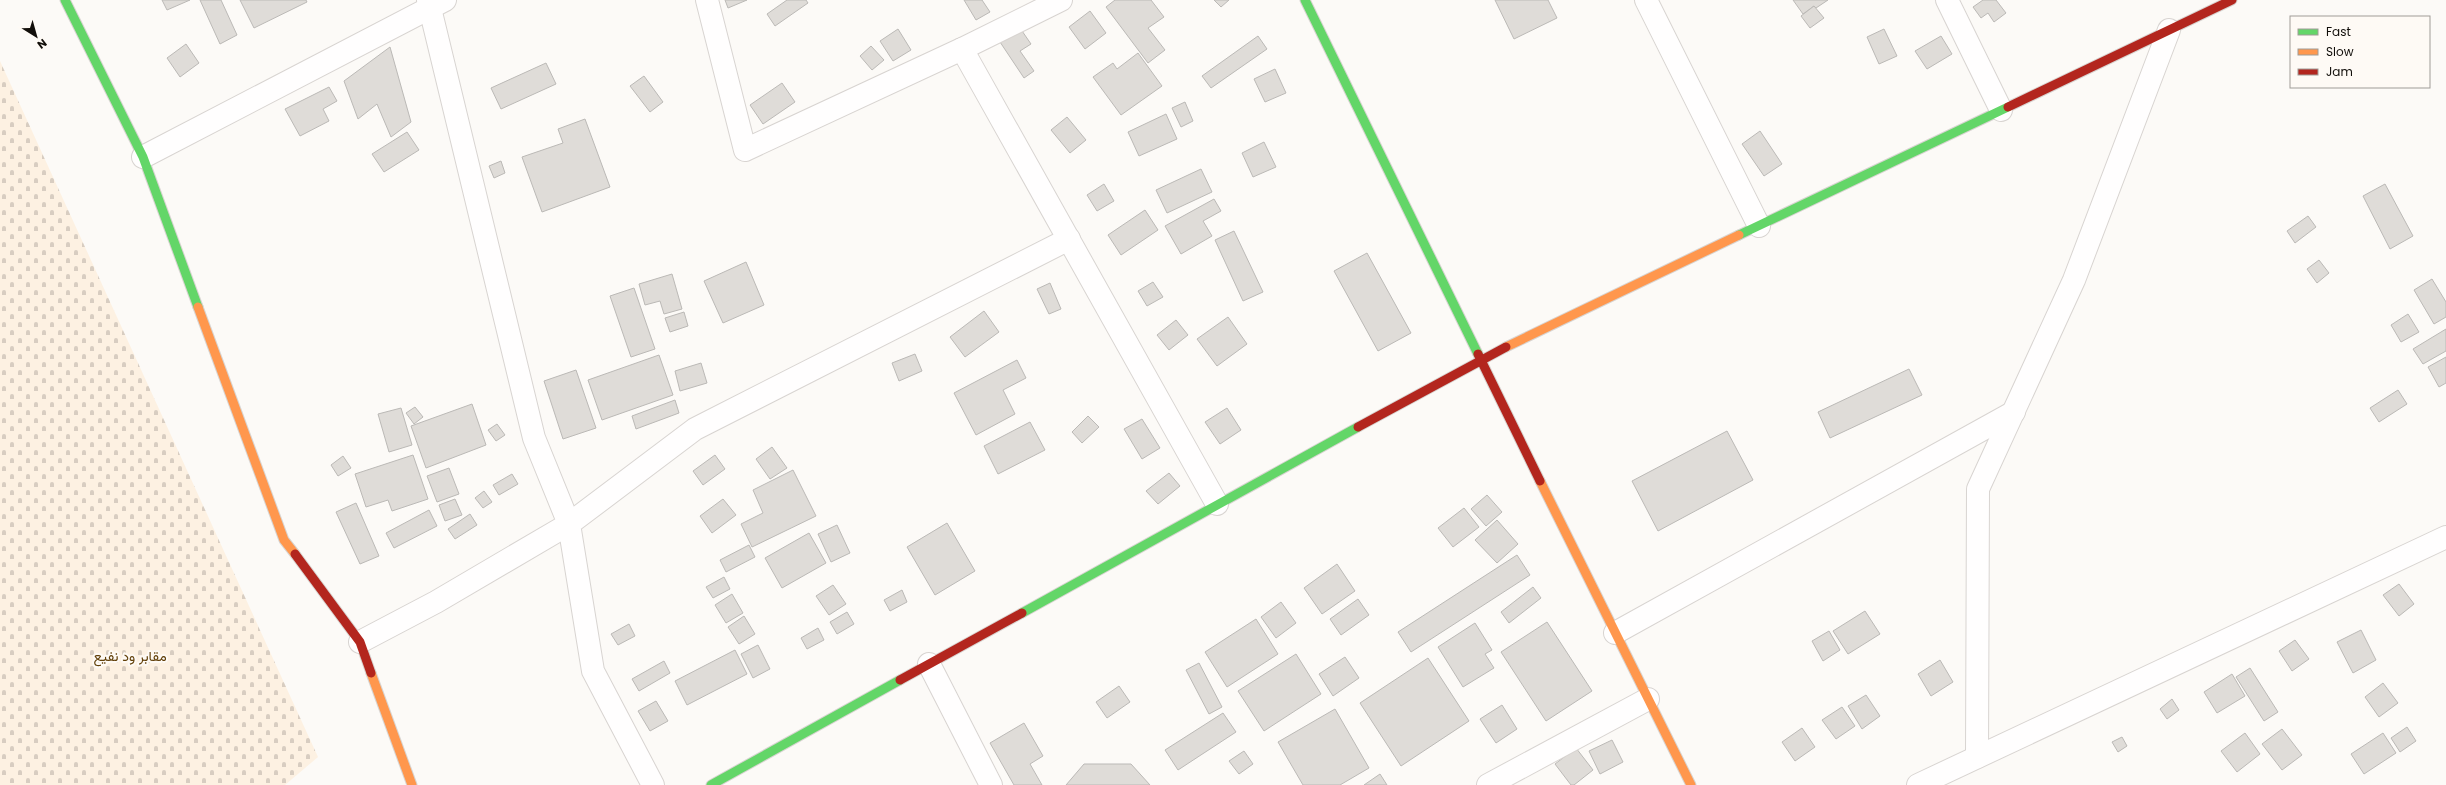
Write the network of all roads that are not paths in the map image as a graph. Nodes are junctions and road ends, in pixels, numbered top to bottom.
1 (65, 0) edge
2 (707, 0) edge
3 (1061, 0) edge
4 (1305, 0) edge
5 (1646, 0) edge
6 (1947, 0) edge
7 (2232, 0) edge
8 (435, 3) edge
9 (2169, 30) junction
10 (962, 49) junction
11 (2001, 110) junction
12 (144, 157) junction
13 (1759, 226) junction
14 (1068, 239) junction
15 (1480, 358) junction
16 (2014, 412) junction
17 (1217, 504) junction
18 (569, 524) junction
19 (2446, 536) edge
20 (1615, 633) junction
21 (360, 642) junction
22 (929, 664) junction
23 (1648, 698) junction
24 (1977, 757) junction
25 (412, 785) edge
26 (653, 785) edge
27 (710, 785) edge
28 (991, 785) edge
29 (1488, 785) edge
30 (1691, 785) edge
31 (1918, 785) edge

1 - 12 street
2 - 10 street
3 - 10 street
4 - 15 street
5 - 13 street
6 - 11 street
7 - 9 street
8 - 12 street
8 - 18 street
9 - 11 street
9 - 16 street
10 - 14 street
11 - 13 street
12 - 21 street
13 - 15 street
14 - 17 street
14 - 18 street
15 - 17 street
15 - 20 street
16 - 20 street
16 - 24 street
17 - 22 street
18 - 21 street
18 - 26 street
19 - 24 street
20 - 23 street
21 - 25 street
22 - 27 street
22 - 28 street
23 - 29 street
23 - 30 street
24 - 31 street

